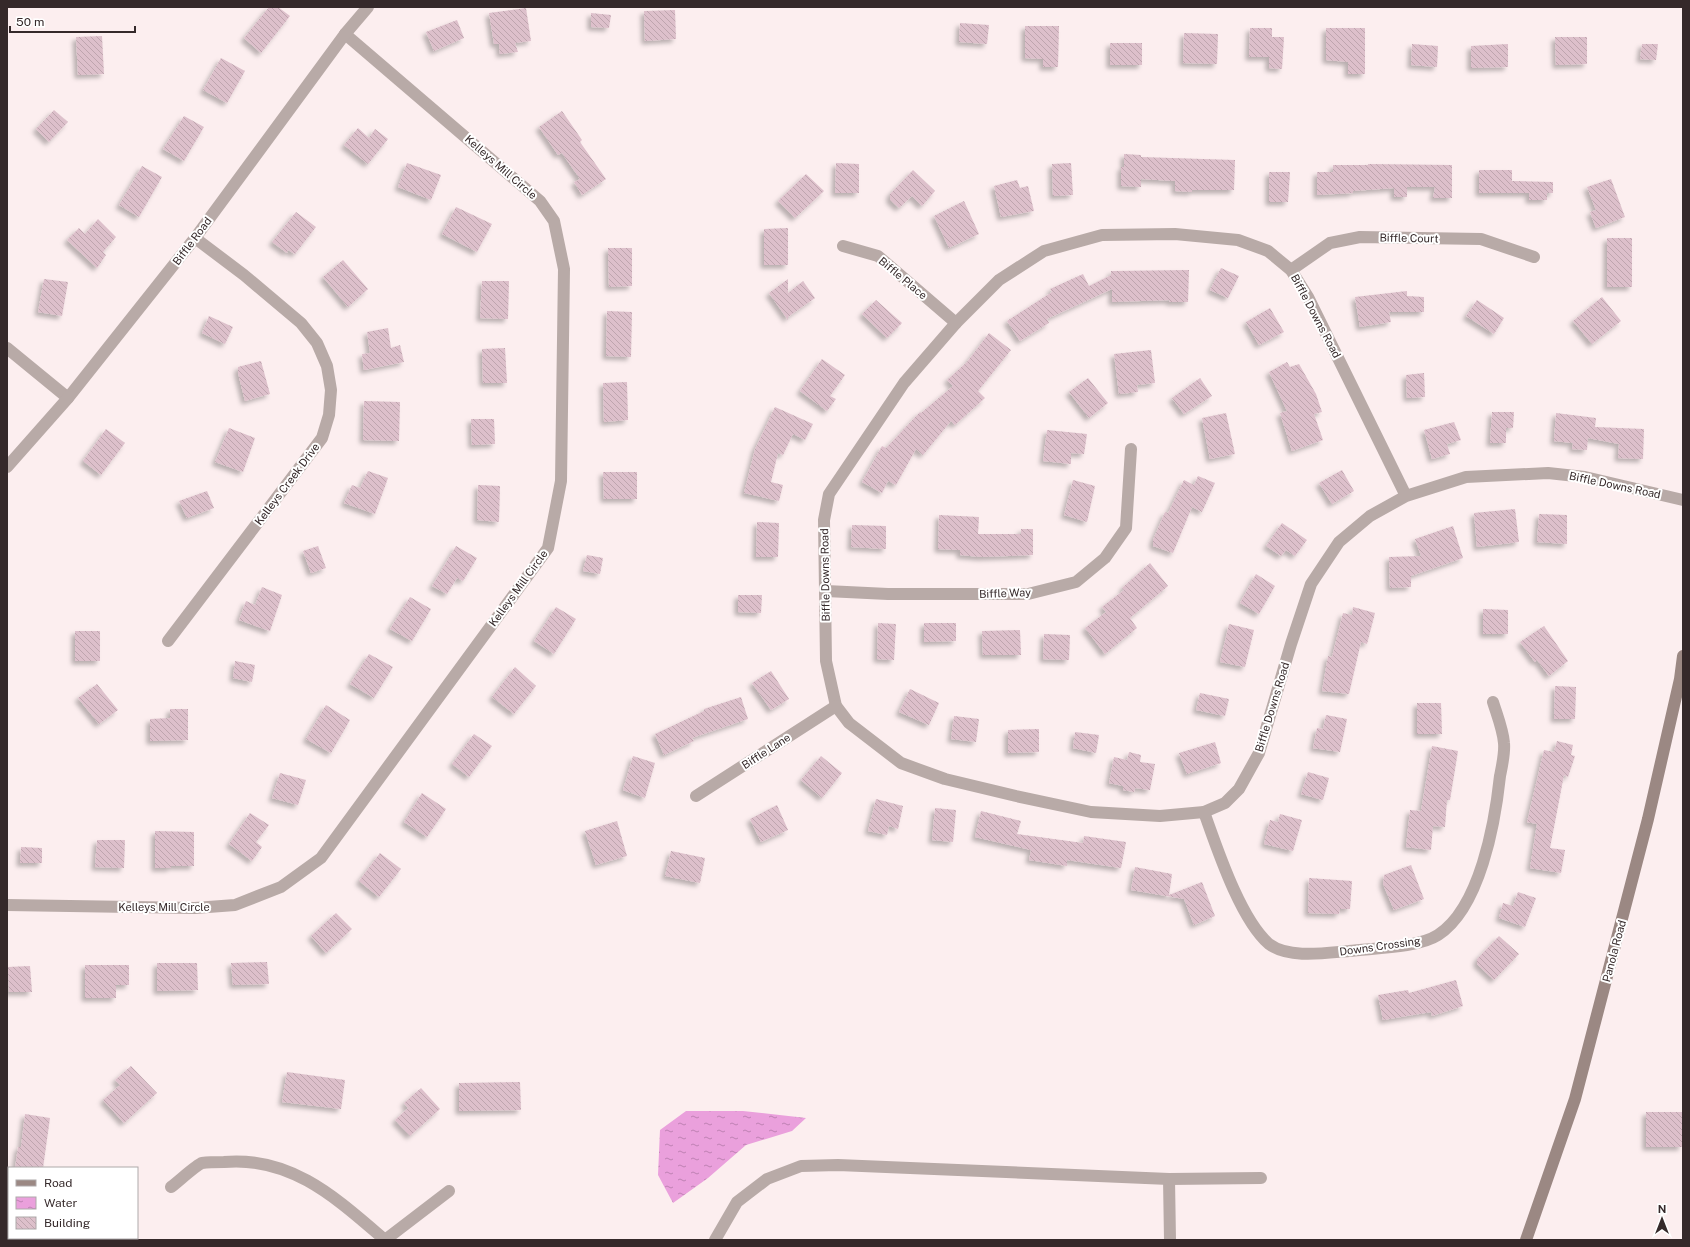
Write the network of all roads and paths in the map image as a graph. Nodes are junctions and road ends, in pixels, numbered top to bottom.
1 (368, 7) edge
2 (345, 34) junction
3 (195, 238) junction
4 (843, 246) dead end
5 (1534, 257) dead end
6 (1291, 270) junction
7 (956, 323) junction
8 (7, 348) edge
9 (68, 398) junction
10 (1131, 449) dead end
11 (7, 467) edge
12 (1406, 496) junction
13 (1683, 500) edge
14 (826, 591) junction
15 (168, 641) dead end
16 (1683, 656) edge
17 (1493, 702) dead end
18 (836, 706) junction
19 (696, 796) dead end
20 (1204, 812) junction
21 (7, 905) edge
22 (1261, 1178) dead end
23 (1169, 1179) junction
24 (171, 1187) dead end
25 (449, 1191) dead end
26 (715, 1240) edge
27 (1170, 1240) edge
28 (1526, 1240) edge

1 - 2 street, Biffle Road
2 - 3 street, Biffle Road
2 - 21 street, Kelleys Mill Circle
3 - 9 street, Biffle Road
3 - 15 street, Kelleys Creek Drive
4 - 7 street, Biffle Place
5 - 6 street, Biffle Court
6 - 7 street, Biffle Downs Road
6 - 12 street, Biffle Downs Road
7 - 14 street, Biffle Downs Road
8 - 9 street
9 - 11 street, Biffle Road
10 - 14 street, Biffle Way
12 - 13 street, Biffle Downs Road
12 - 20 street, Biffle Downs Road
14 - 18 street, Biffle Downs Road
16 - 28 main road, Panola Road
17 - 20 street, Downs Crossing
18 - 19 street, Biffle Lane
18 - 20 street, Biffle Downs Road
22 - 23 street
23 - 26 street
23 - 27 street
24 - 25 street

